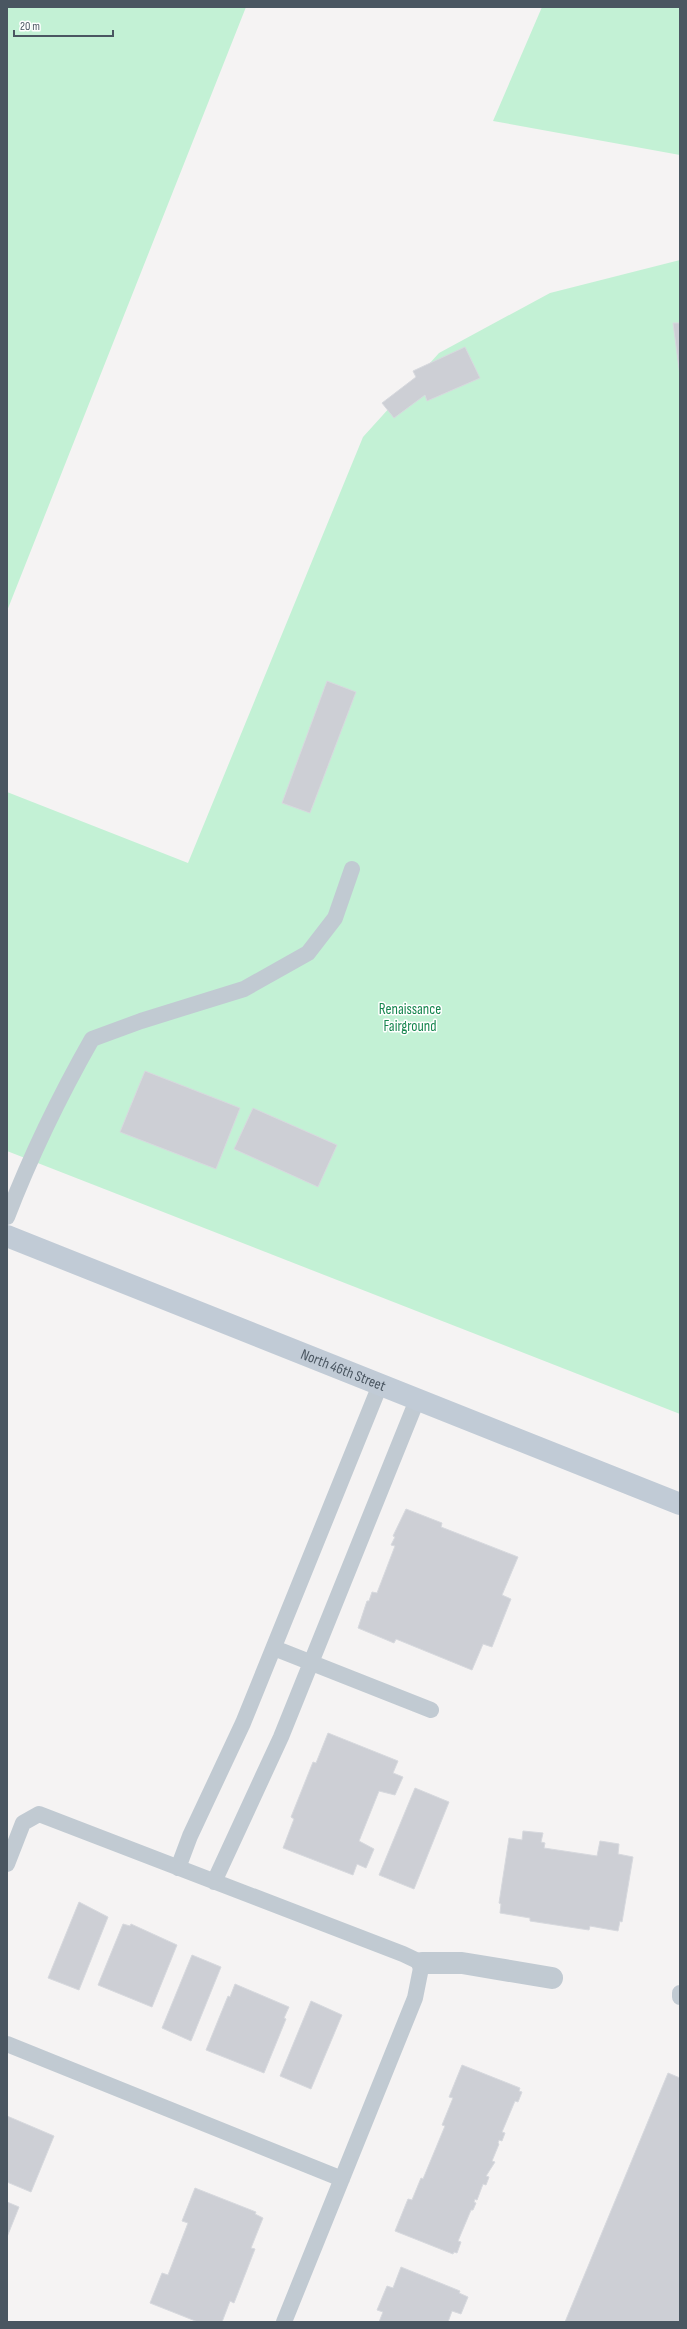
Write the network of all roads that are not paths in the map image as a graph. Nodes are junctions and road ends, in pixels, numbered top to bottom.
1 (352, 869) dead end
2 (7, 1217) edge
3 (7, 1236) edge
4 (380, 1385) junction
5 (417, 1400) junction
6 (680, 1504) edge
7 (274, 1648) junction
8 (312, 1662) junction
9 (431, 1710) dead end
10 (7, 1864) edge
11 (178, 1868) junction
12 (214, 1882) junction
13 (422, 1963) junction
14 (552, 1978) dead end
15 (680, 1993) edge
16 (680, 1997) edge
17 (7, 2044) edge
18 (342, 2179) junction
19 (284, 2322) edge

1 - 2 lane
3 - 4 street, North 46th Street
4 - 5 street, North 46th Street
4 - 7 lane
5 - 6 street, North 46th Street
5 - 8 lane
7 - 8 lane
7 - 11 lane
8 - 9 lane
8 - 12 lane
10 - 11 lane
11 - 12 lane
12 - 13 lane
13 - 14 street
13 - 18 lane
15 - 16 lane
17 - 18 lane
18 - 19 lane

